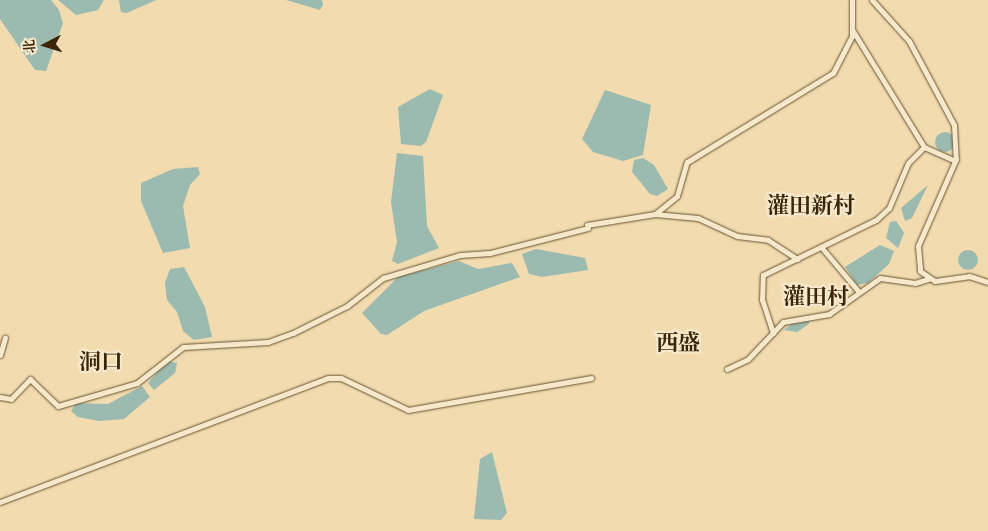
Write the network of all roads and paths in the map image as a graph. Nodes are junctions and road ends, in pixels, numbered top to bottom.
1 (852, 0) edge
2 (872, 0) edge
3 (853, 31) junction
4 (924, 147) junction
5 (955, 161) junction
6 (655, 214) junction
7 (822, 248) junction
8 (797, 259) junction
9 (928, 279) junction
10 (988, 282) edge
11 (859, 292) junction
12 (773, 333) junction
13 (5, 338) dead end
14 (0, 355) edge
15 (727, 369) dead end
16 (591, 378) dead end
17 (0, 397) edge
18 (0, 502) edge

1 - 3 street
2 - 5 street
3 - 4 street
3 - 6 street
4 - 5 street
4 - 7 street
5 - 9 street
6 - 8 street
6 - 17 street
7 - 8 street
7 - 11 street
8 - 12 street
9 - 10 street
9 - 11 street
11 - 12 street
12 - 15 street
13 - 14 street
16 - 18 street

